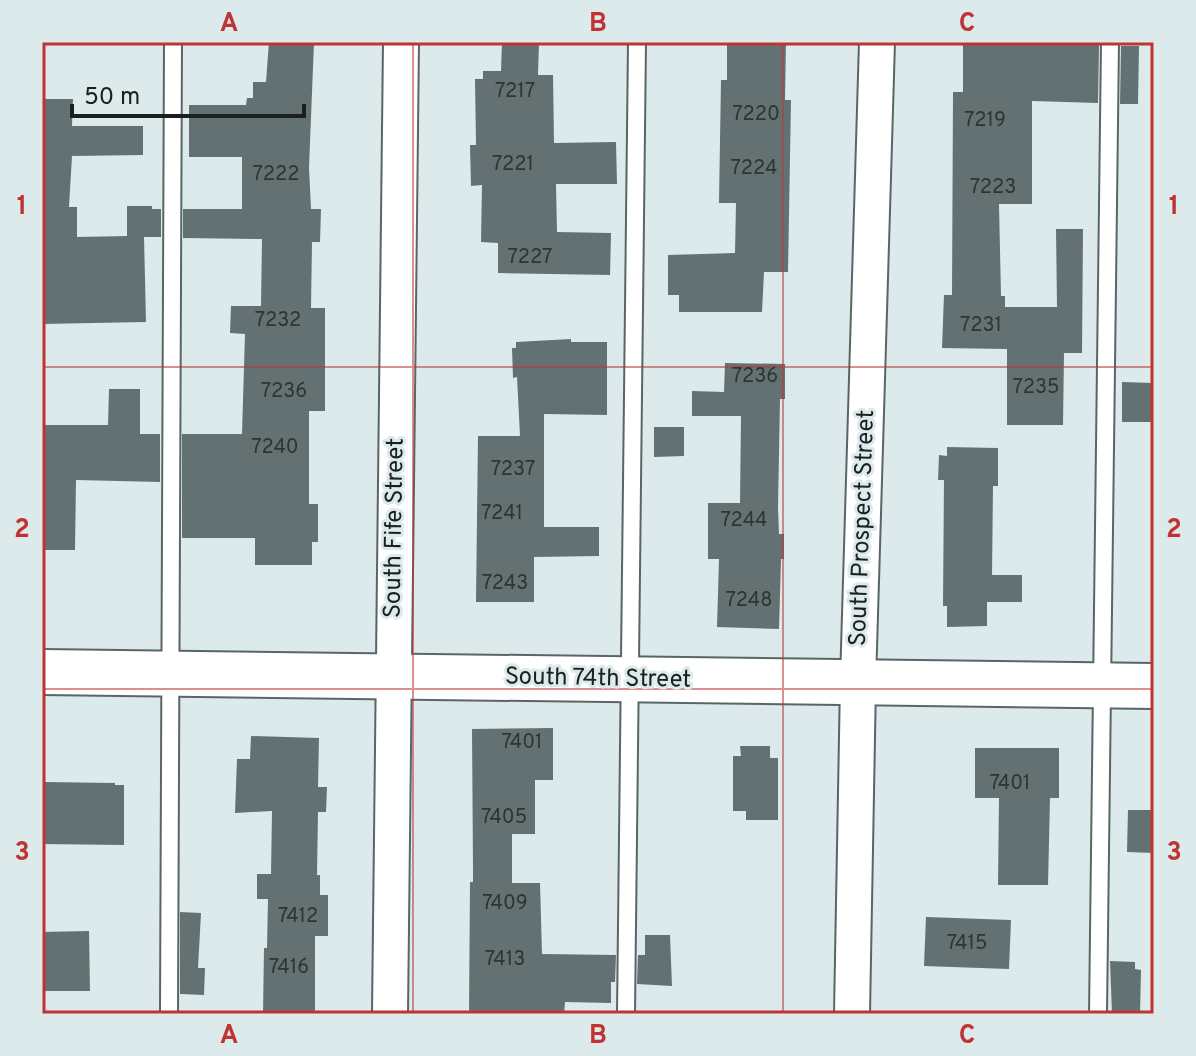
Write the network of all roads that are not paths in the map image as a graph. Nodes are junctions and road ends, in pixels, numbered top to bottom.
1 (173, 42) edge
2 (401, 42) edge
3 (637, 42) edge
4 (877, 42) edge
5 (1110, 42) edge
6 (42, 672) edge
7 (170, 674) junction
8 (393, 677) junction
9 (632, 679) junction
10 (858, 682) junction
11 (1102, 685) junction
12 (1154, 686) edge
13 (169, 1014) edge
14 (390, 1014) edge
15 (626, 1014) edge
16 (852, 1014) edge
17 (1098, 1014) edge

1 - 7 lane
2 - 8 street, South Fife Street
3 - 9 lane
4 - 10 street, South Prospect Street
5 - 11 lane
6 - 7 main road, South 74th Street
7 - 8 main road, South 74th Street
7 - 13 lane
8 - 9 main road, South 74th Street
8 - 14 street, South Fife Street
9 - 10 main road, South 74th Street
9 - 15 lane
10 - 11 main road, South 74th Street
10 - 16 street, South Prospect Street
11 - 12 main road, South 74th Street
11 - 17 lane

